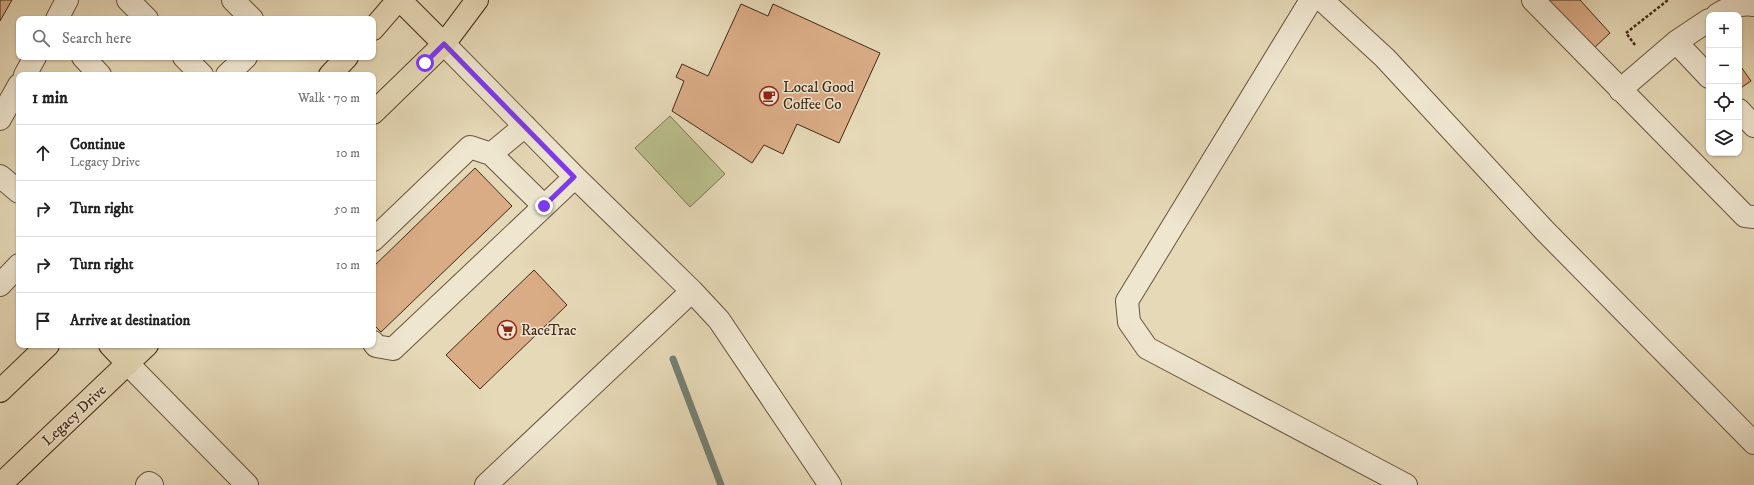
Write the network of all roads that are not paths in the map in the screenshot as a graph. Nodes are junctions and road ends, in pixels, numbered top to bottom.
1 (67, 0) edge
2 (128, 0) edge
3 (233, 0) edge
4 (399, 0) edge
5 (476, 0) edge
6 (1311, 0) edge
7 (1322, 0) edge
8 (1532, 0) edge
9 (1754, 5) edge
10 (1721, 12) edge
11 (59, 16) edge
12 (144, 16) edge
13 (249, 16) edge
14 (1706, 22) edge
15 (376, 26) edge
16 (1676, 42) junction
17 (444, 44) junction
18 (33, 60) edge
19 (86, 60) edge
20 (187, 60) edge
21 (243, 60) edge
22 (345, 60) edge
23 (27, 72) edge
24 (97, 72) edge
25 (199, 72) edge
26 (230, 72) edge
27 (333, 72) edge
28 (1706, 75) edge
29 (1620, 90) junction
30 (16, 94) edge
31 (376, 110) edge
32 (1742, 113) edge
33 (0, 118) edge
34 (525, 126) junction
35 (1754, 126) edge
36 (491, 154) junction
37 (0, 176) edge
38 (574, 177) junction
39 (16, 189) edge
40 (544, 206) junction
41 (1754, 217) edge
42 (376, 237) edge
43 (16, 268) edge
44 (0, 285) edge
45 (692, 291) junction
46 (376, 346) edge
47 (45, 348) edge
48 (117, 348) edge
49 (136, 356) edge
50 (0, 391) edge
51 (1754, 443) edge
52 (0, 484) edge
53 (147, 485) edge
54 (152, 485) edge
55 (247, 485) edge
56 (486, 485) edge
57 (830, 485) edge
58 (1406, 485) edge

1 - 11 lane
2 - 12 lane
3 - 13 lane
4 - 15 main road
4 - 17 main road
5 - 17 main road
6 - 58 lane
7 - 51 lane
8 - 29 lane
9 - 10 lane
14 - 16 lane
16 - 28 lane
16 - 29 lane
17 - 31 main road
17 - 34 lane
18 - 23 lane
19 - 24 lane
20 - 25 lane
21 - 26 lane
22 - 27 main road
29 - 41 lane
30 - 33 lane
32 - 35 lane
34 - 36 lane
34 - 38 lane
36 - 40 lane
36 - 42 lane
37 - 39 lane
38 - 40 lane
38 - 45 lane
40 - 46 lane
43 - 44 lane
45 - 56 lane
45 - 57 lane
47 - 50 main road
48 - 49 main road
49 - 52 main road, Legacy Drive
49 - 55 lane
53 - 54 lane

